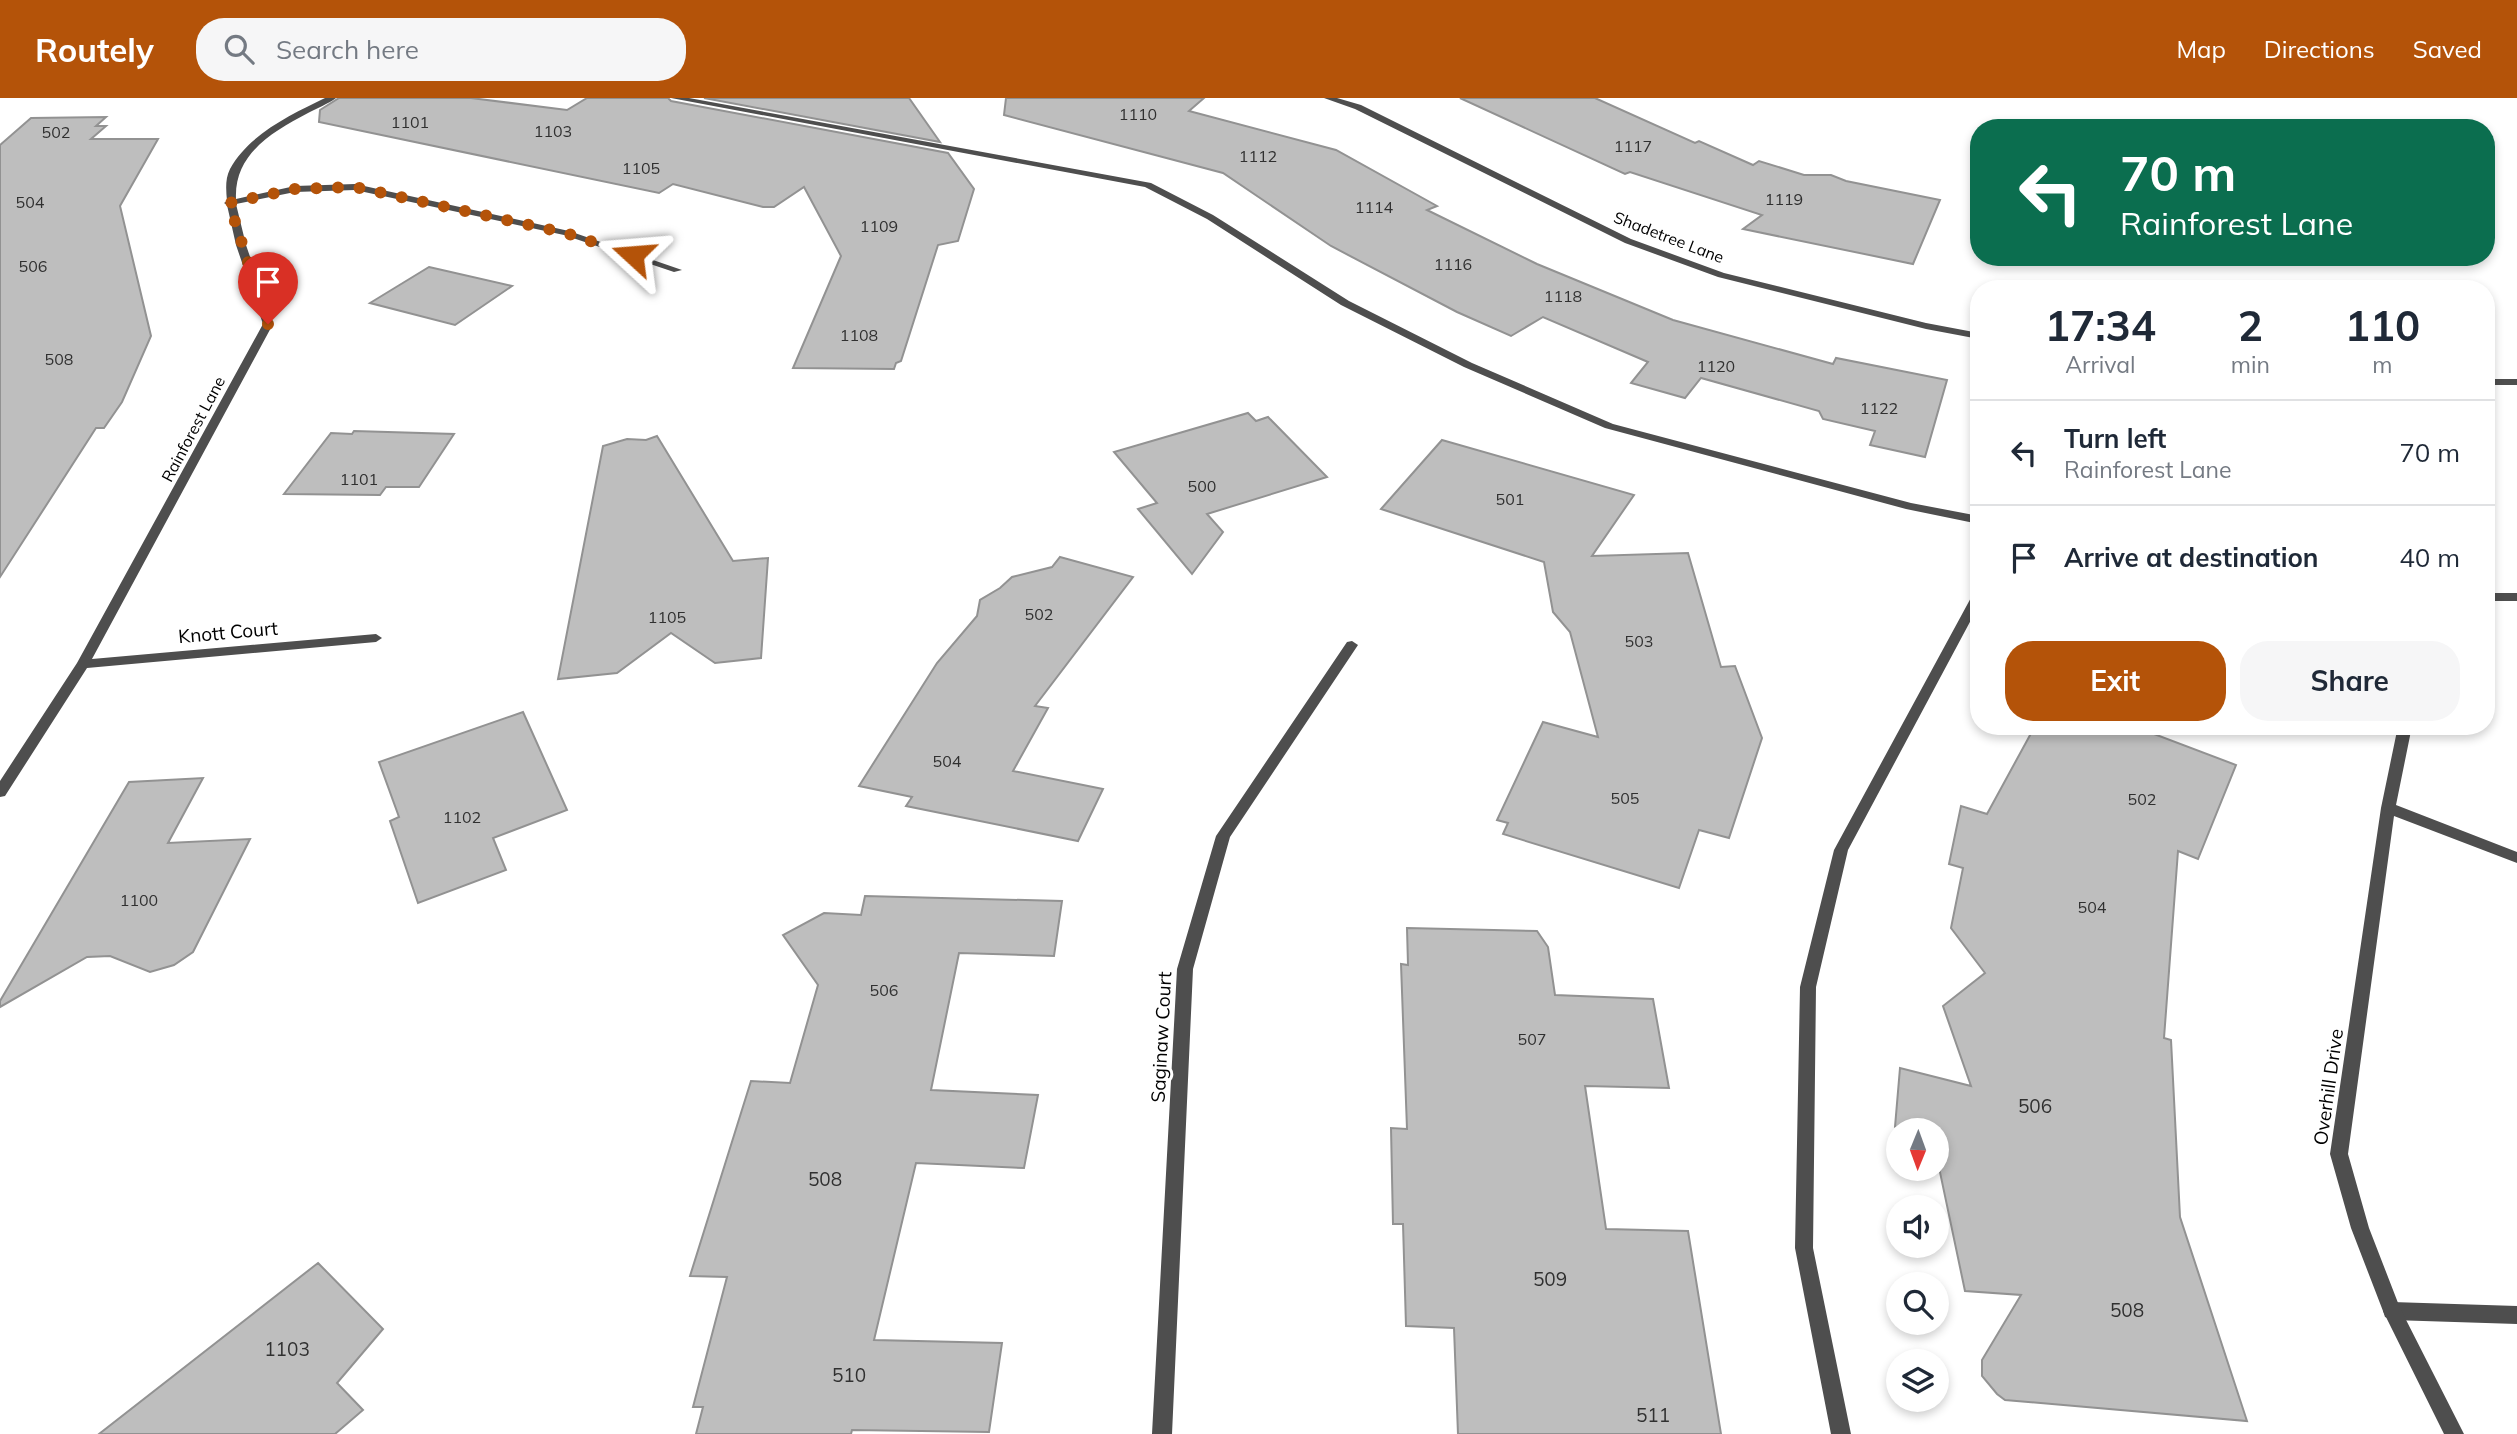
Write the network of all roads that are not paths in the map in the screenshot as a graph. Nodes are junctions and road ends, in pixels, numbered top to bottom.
1 (331, 98) edge
2 (675, 98) edge
3 (1328, 98) edge
4 (229, 203) junction
5 (677, 270) dead end
6 (1970, 334) edge
7 (2495, 382) edge
8 (2517, 382) edge
9 (1970, 518) edge
10 (2495, 597) edge
11 (2517, 597) edge
12 (1970, 611) edge
13 (376, 638) dead end
14 (1352, 645) dead end
15 (83, 664) junction
16 (2403, 735) edge
17 (0, 792) edge
18 (2388, 808) junction
19 (2517, 858) edge
20 (2392, 1311) junction
21 (2517, 1315) edge
22 (1162, 1434) edge
23 (1841, 1434) edge
24 (2454, 1434) edge

1 - 4 street, Rainforest Lane
2 - 9 street
3 - 6 street, Shadetree Lane
4 - 5 street
4 - 15 street, Rainforest Lane
7 - 8 street
10 - 11 street
12 - 23 street
13 - 15 street, Knott Court
14 - 22 street, Saginaw Court
15 - 17 street, Rainforest Lane
16 - 18 street, Overhill Drive
18 - 19 street
18 - 20 street, Overhill Drive
20 - 21 street
20 - 24 street, Overhill Drive

